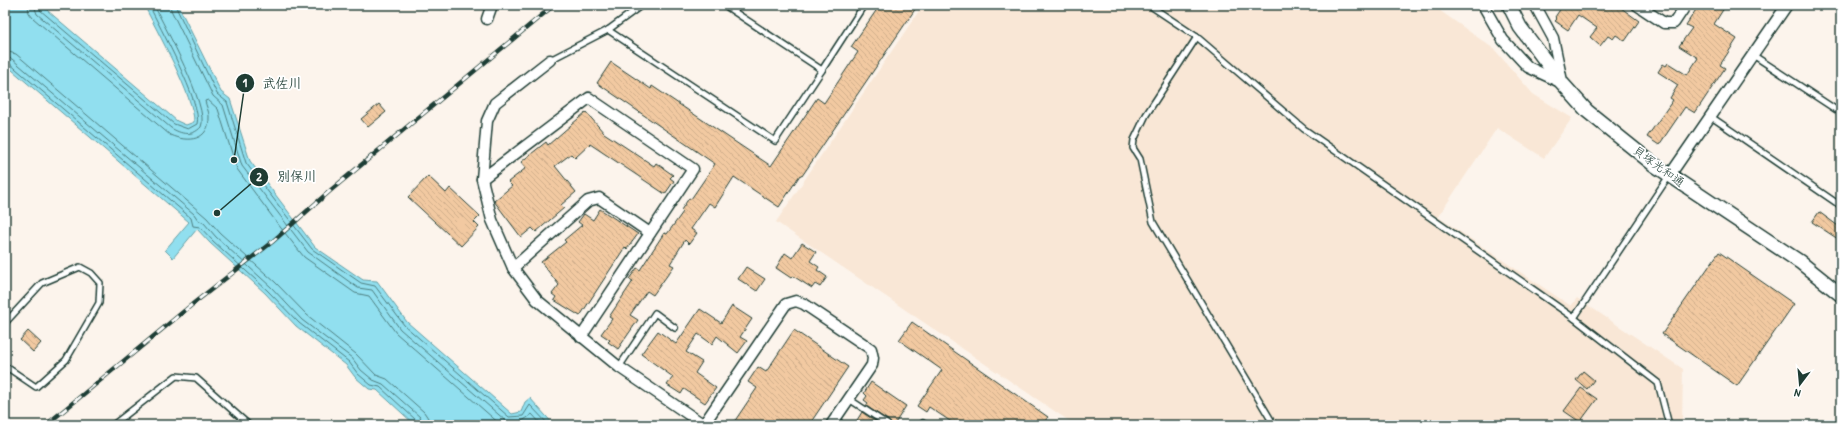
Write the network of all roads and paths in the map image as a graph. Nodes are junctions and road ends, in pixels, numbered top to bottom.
1 (492, 5) edge
2 (642, 5) edge
3 (724, 5) edge
4 (864, 5) edge
5 (1149, 5) edge
6 (1483, 5) edge
7 (1509, 5) edge
8 (1535, 5) edge
9 (1637, 5) edge
10 (1686, 5) edge
11 (1787, 5) edge
12 (487, 19) dead end
13 (608, 30) junction
14 (1197, 37) junction
15 (1753, 55) junction
16 (550, 60) joint
17 (822, 70) junction
18 (1562, 83) junction
19 (1841, 113) edge
20 (1710, 116) junction
21 (1670, 175) junction
22 (482, 179) junction
23 (1841, 206) edge
24 (650, 233) junction
25 (514, 268) junction
26 (1841, 294) edge
27 (1574, 318) junction
28 (5, 323) edge
29 (676, 328) dead end
30 (581, 337) junction
31 (5, 366) edge
32 (619, 367) junction
33 (849, 398) junction
34 (887, 424) edge
35 (113, 425) edge
36 (249, 425) edge
37 (704, 425) edge
38 (832, 425) edge
39 (1273, 425) edge
40 (1669, 425) edge

1 - 12 street
2 - 13 lane
3 - 17 lane
4 - 17 lane
5 - 14 lane
6 - 18 street
7 - 18 street, 貝塚光和通
8 - 18 street
9 - 10 street
11 - 15 street
13 - 16 lane
13 - 17 lane
14 - 27 lane
14 - 39 lane
15 - 19 lane
15 - 20 street
16 - 22 street
18 - 21 street, 貝塚光和通
20 - 21 street
20 - 23 lane
21 - 26 street, 貝塚光和通
21 - 27 lane
22 - 24 street
22 - 25 street
24 - 25 street
24 - 30 street
25 - 30 street
27 - 40 lane
28 - 31 lane
29 - 32 lane
30 - 32 street
32 - 37 street
33 - 34 lane
33 - 37 street
33 - 38 street
35 - 36 lane

